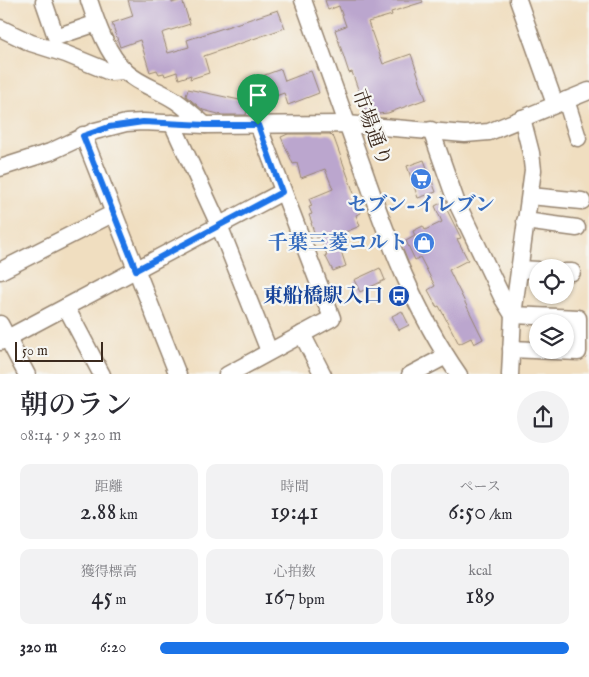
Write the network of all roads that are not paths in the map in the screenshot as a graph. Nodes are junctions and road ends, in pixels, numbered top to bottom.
1 (89, 0) edge
2 (303, 0) edge
3 (518, 0) edge
4 (44, 2) dead end
5 (97, 23) junction
6 (0, 28) edge
7 (125, 71) junction
8 (589, 91) edge
9 (560, 102) junction
10 (522, 118) junction
11 (172, 123) junction
12 (347, 124) junction
13 (206, 125) junction
14 (258, 125) junction
15 (431, 130) junction
16 (83, 136) junction
17 (578, 138) dead end
18 (0, 168) edge
19 (282, 192) junction
20 (530, 196) junction
21 (582, 201) dead end
22 (114, 213) junction
23 (525, 222) junction
24 (219, 225) junction
25 (577, 228) dead end
26 (519, 269) junction
27 (136, 270) junction
28 (529, 270) edge
29 (0, 271) edge
30 (66, 307) junction
31 (513, 315) junction
32 (302, 334) junction
33 (3, 335) edge
34 (511, 349) junction
35 (270, 351) junction
36 (446, 356) junction
37 (27, 374) edge
38 (102, 374) edge
39 (178, 374) edge
40 (227, 374) edge
41 (323, 374) edge
42 (410, 374) edge
43 (459, 374) edge
44 (510, 374) edge

1 - 5 street
2 - 12 street, 市場通り
3 - 9 street
4 - 5 street
5 - 7 street
6 - 7 street
7 - 13 street
8 - 9 street
9 - 10 street
9 - 17 street
10 - 15 street
10 - 20 street
11 - 13 street
11 - 16 street
11 - 24 street
12 - 14 street
12 - 15 street
12 - 36 street, 市場通り
13 - 14 street
14 - 19 street
15 - 31 street
16 - 18 street
16 - 22 street
19 - 24 street
19 - 32 street
20 - 21 street
20 - 23 street
22 - 27 street
22 - 29 street
23 - 25 street
23 - 26 street
24 - 27 street
24 - 35 street
26 - 28 street
26 - 31 street
27 - 30 street
27 - 39 street
30 - 33 street
30 - 38 street
31 - 34 street
31 - 34 street
32 - 35 street
32 - 41 street
33 - 37 street
34 - 44 street
35 - 40 street
36 - 42 street
36 - 43 street, 市場通り

